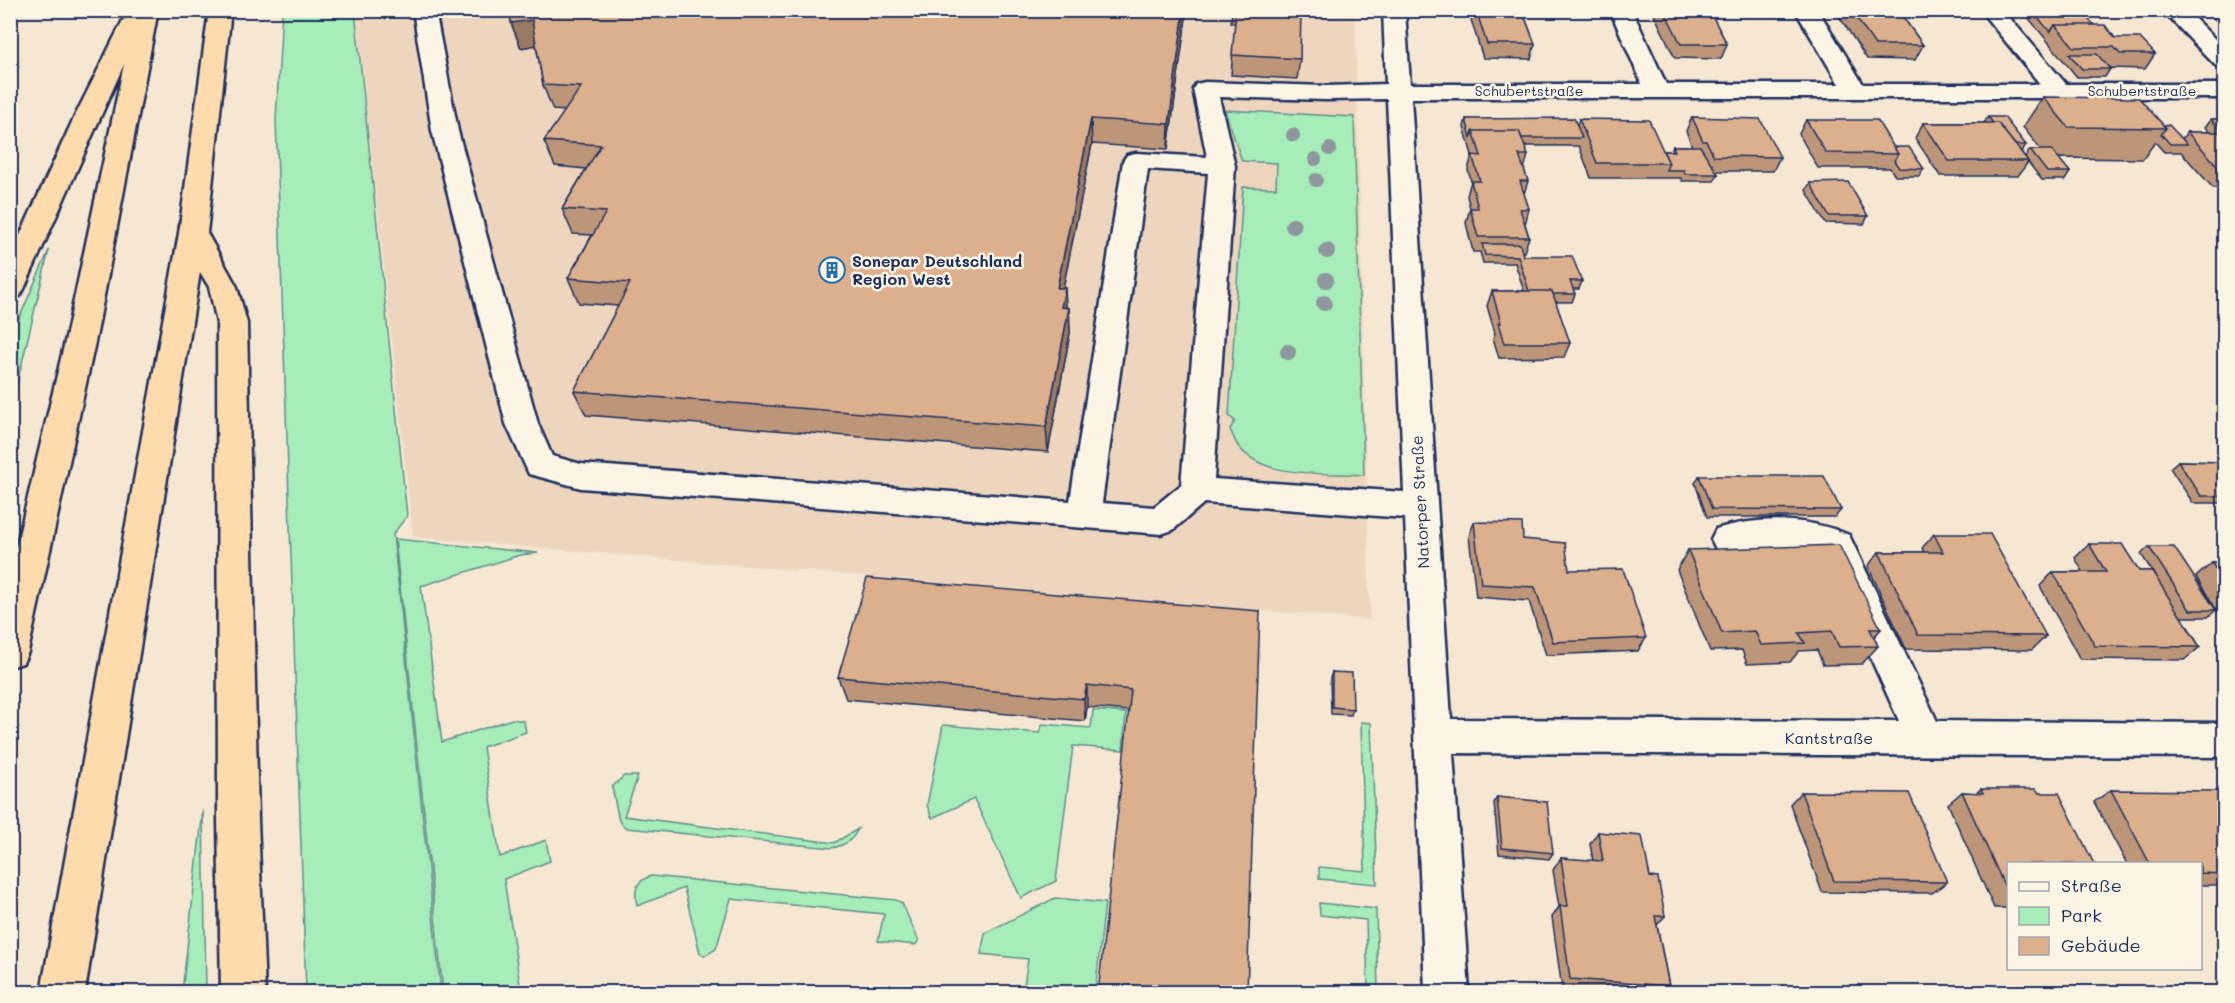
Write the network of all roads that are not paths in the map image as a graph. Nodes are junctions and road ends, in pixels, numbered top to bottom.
1 (138, 10) edge
2 (147, 10) edge
3 (220, 10) edge
4 (424, 10) edge
5 (1394, 10) edge
6 (1621, 10) edge
7 (1806, 10) edge
8 (1991, 10) edge
9 (2174, 10) edge
10 (2224, 61) edge
11 (1400, 91) junction
12 (1657, 91) junction
13 (2059, 91) junction
14 (2224, 91) edge
15 (1856, 92) junction
16 (1222, 166) junction
17 (193, 233) junction
18 (10, 289) edge
19 (1197, 490) junction
20 (1420, 506) junction
21 (1084, 515) junction
22 (1728, 539) dead end
23 (10, 652) edge
24 (1433, 736) junction
25 (1926, 738) junction
26 (2224, 740) edge
27 (63, 993) edge
28 (243, 993) edge
29 (1447, 993) edge

1 - 18 highway
2 - 23 highway
3 - 17 highway
4 - 21 street
5 - 11 street, Natorper Straße
6 - 12 street
7 - 15 street
8 - 13 street
9 - 10 street
11 - 12 street, Schubertstraße
11 - 16 street, Schubertstraße
11 - 20 street, Natorper Straße
12 - 15 street, Schubertstraße
13 - 14 street, Schubertstraße
13 - 15 street, Schubertstraße
16 - 19 street
16 - 21 street
17 - 27 highway
17 - 28 highway
19 - 20 street
19 - 21 street
20 - 24 street, Natorper Straße
22 - 25 street
24 - 25 street, Kantstraße
24 - 29 street, Natorper Straße
25 - 26 street, Kantstraße

